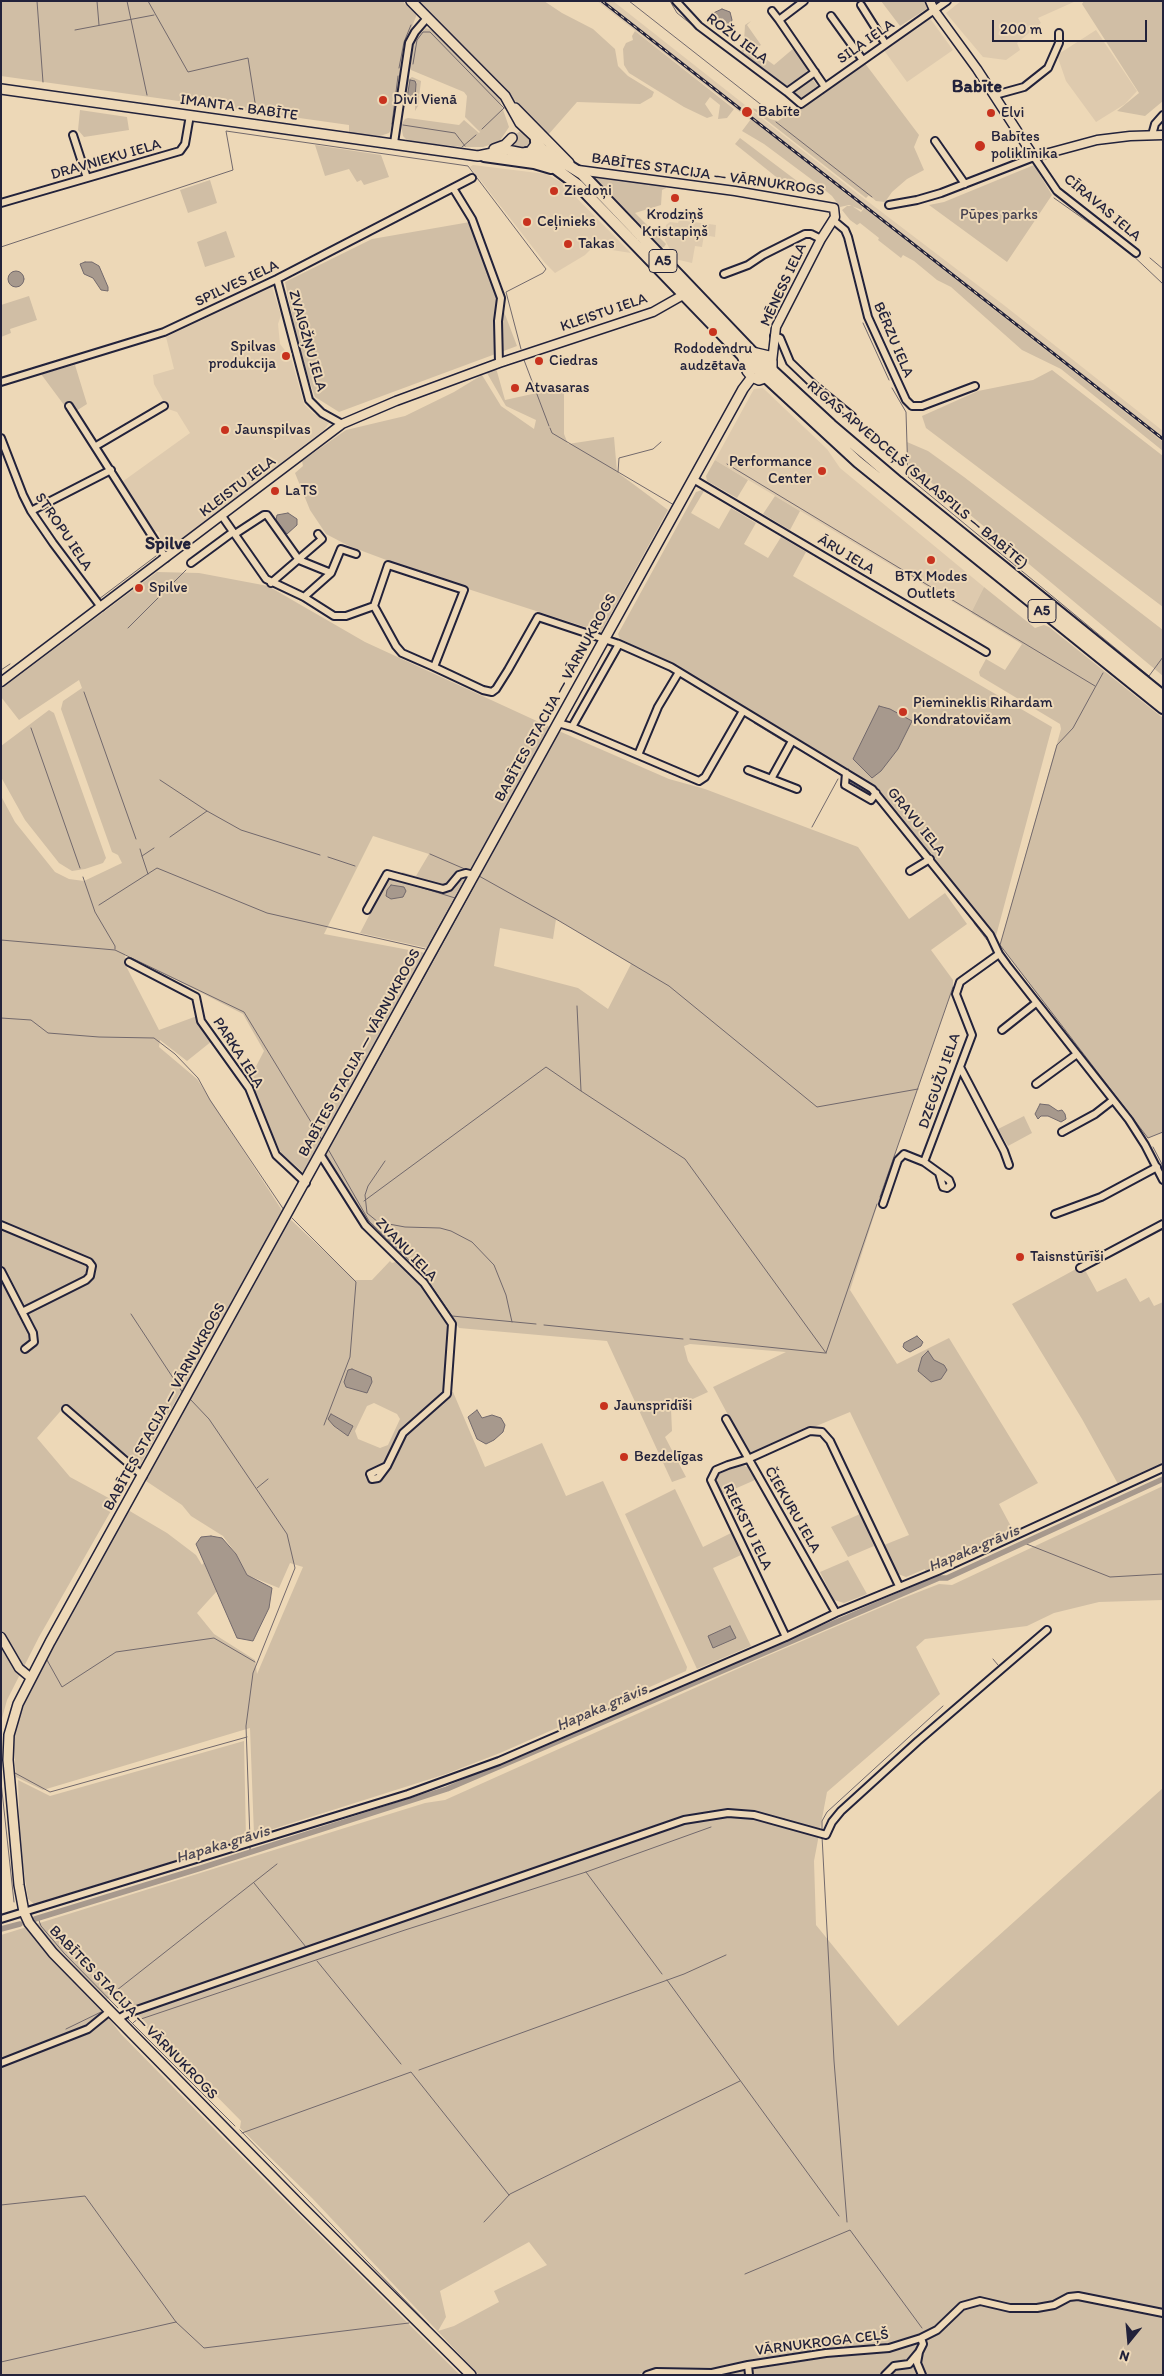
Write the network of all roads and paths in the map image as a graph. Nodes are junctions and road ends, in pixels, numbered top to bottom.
1 (411, 1) edge
2 (676, 1) edge
3 (804, 1) edge
4 (930, 1) edge
5 (947, 1) edge
6 (861, 5) dead end
7 (934, 10) junction
8 (772, 11) dead end
9 (831, 16) dead end
10 (427, 18) junction
11 (779, 20) junction
12 (1059, 33) dead end
13 (886, 43) junction
14 (862, 59) junction
15 (815, 72) junction
16 (825, 87) junction
17 (1, 89) edge
18 (787, 92) junction
19 (995, 95) junction
20 (508, 101) junction
21 (800, 104) joint
22 (190, 114) junction
23 (1163, 115) edge
24 (526, 129) junction
25 (73, 135) dead end
26 (1152, 135) junction
27 (1163, 135) edge
28 (513, 136) junction
29 (537, 136) junction
30 (935, 141) dead end
31 (394, 143) junction
32 (516, 151) junction
33 (527, 153) junction
34 (472, 155) junction
35 (484, 156) junction
36 (1034, 158) junction
37 (576, 170) junction
38 (565, 174) junction
39 (87, 178) junction
40 (472, 178) dead end
41 (965, 184) junction
42 (453, 188) junction
43 (1, 204) edge
44 (889, 204) dead end
45 (834, 216) junction
46 (821, 239) junction
47 (1136, 254) dead end
48 (724, 274) dead end
49 (277, 279) junction
50 (683, 295) junction
51 (774, 340) junction
52 (752, 352) junction
53 (764, 354) junction
54 (742, 355) junction
55 (499, 363) junction
56 (770, 370) junction
57 (752, 377) junction
58 (1, 382) edge
59 (975, 386) dead end
60 (69, 406) dead end
61 (164, 406) dead end
62 (852, 416) dead end
63 (342, 424) junction
64 (1, 438) edge
65 (96, 446) junction
66 (110, 470) junction
67 (881, 474) junction
68 (693, 479) junction
69 (31, 511) junction
70 (222, 516) junction
71 (234, 533) junction
72 (320, 537) dead end
73 (356, 554) dead end
74 (166, 558) junction
75 (299, 560) junction
76 (191, 563) dead end
77 (331, 573) junction
78 (271, 583) junction
79 (304, 597) junction
80 (374, 606) junction
81 (101, 607) junction
82 (605, 639) junction
83 (618, 644) junction
84 (986, 652) dead end
85 (434, 667) junction
86 (680, 672) junction
87 (1, 682) edge
88 (1163, 696) edge
89 (1163, 708) edge
90 (743, 711) junction
91 (558, 723) junction
92 (572, 727) junction
93 (792, 741) junction
94 (638, 756) junction
95 (748, 770) dead end
96 (846, 774) junction
97 (771, 779) junction
98 (797, 789) dead end
99 (876, 793) junction
100 (930, 858) junction
101 (910, 871) dead end
102 (474, 875) junction
103 (367, 910) dead end
104 (999, 954) junction
105 (129, 962) dead end
106 (1036, 1002) junction
107 (1002, 1030) dead end
108 (1077, 1054) junction
109 (960, 1067) junction
110 (1036, 1084) dead end
111 (1113, 1100) junction
112 (1062, 1132) dead end
113 (320, 1154) junction
114 (924, 1162) junction
115 (1010, 1165) dead end
116 (1157, 1167) junction
117 (939, 1173) dead end
118 (1163, 1180) edge
119 (306, 1183) junction
120 (883, 1204) dead end
121 (1055, 1214) dead end
122 (1163, 1224) edge
123 (1, 1225) edge
124 (1080, 1268) dead end
125 (1, 1271) edge
126 (22, 1312) junction
127 (25, 1349) dead end
128 (66, 1409) dead end
129 (726, 1419) dead end
130 (748, 1459) junction
131 (387, 1466) dead end
132 (1163, 1468) edge
133 (143, 1476) junction
134 (899, 1586) junction
135 (836, 1613) junction
136 (1048, 1630) dead end
137 (1, 1637) edge
138 (786, 1637) junction
139 (31, 1678) junction
140 (24, 1912) junction
141 (1, 1919) edge
142 (110, 2011) junction
143 (118, 2019) junction
144 (1, 2063) edge
145 (1163, 2313) edge
146 (922, 2338) junction
147 (918, 2352) junction
148 (748, 2365) junction
149 (471, 2375) edge
150 (647, 2375) edge
151 (749, 2375) edge
152 (885, 2375) edge
153 (922, 2375) edge

1 - 10 main road
2 - 18 street, ROŽU IELA
3 - 11 street
4 - 7 street
5 - 7 street, SILA IELA
6 - 13 street
7 - 13 street, SILA IELA
7 - 19 street
8 - 11 street
9 - 14 street
10 - 20 main road
10 - 31 street
11 - 15 street
12 - 19 street
13 - 14 street, SILA IELA
14 - 16 street, SILA IELA
15 - 16 street
15 - 18 street
16 - 21 street, SILA IELA
17 - 22 main road, IMANTA - BABĪTE
18 - 21 street, ROŽU IELA
19 - 36 street
20 - 24 main road
20 - 28 main road
20 - 29 main road
22 - 31 main road, IMANTA - BABĪTE
22 - 39 street, DRAVNIEKU IELA
23 - 26 street
24 - 28 main road
24 - 29 main road
25 - 39 street
26 - 27 street
26 - 36 street
28 - 32 main road
28 - 34 main road, IMANTA - BABĪTE
29 - 33 main road
29 - 37 highway, RĪGAS APVEDCEĻŠ (SALASPILS — BABĪTE) / A5
30 - 41 street
31 - 34 main road, IMANTA - BABĪTE
32 - 33 main road
32 - 35 main road, IMANTA - BABĪTE
33 - 38 highway, RĪGAS APVEDCEĻŠ (SALASPILS — BABĪTE) / A5
34 - 35 main road, IMANTA - BABĪTE
35 - 38 highway
36 - 41 street
36 - 47 street, CĪRAVAS IELA
37 - 45 street, BABĪTES STACIJA — VĀRNUKROGS
37 - 52 highway, RĪGAS APVEDCEĻŠ (SALASPILS — BABĪTE) / A5
38 - 50 highway, RĪGAS APVEDCEĻŠ (SALASPILS — BABĪTE) / A5
39 - 43 street, DRAVNIEKU IELA
40 - 42 street, SPILVES IELA
41 - 44 street
42 - 49 street, SPILVES IELA
42 - 55 street
45 - 46 street, MĒNESS IELA
45 - 59 street, BĒRZU IELA
46 - 48 street, MĒNESS IELA
46 - 51 street, MĒNESS IELA
49 - 58 street, SPILVES IELA
49 - 63 street, ZVAIGŽŅU IELA
50 - 54 highway, RĪGAS APVEDCEĻŠ (SALASPILS — BABĪTE) / A5
50 - 55 street, KLEISTU IELA
51 - 53 street, MĒNESS IELA
51 - 56 street, MĒNESS IELA
51 - 62 street
52 - 53 main road
52 - 56 highway, RĪGAS APVEDCEĻŠ (SALASPILS — BABĪTE) / A5
53 - 56 main road
54 - 56 highway, RĪGAS APVEDCEĻŠ (SALASPILS — BABĪTE) / A5
54 - 57 main road
55 - 63 street, KLEISTU IELA
56 - 57 main road
56 - 67 highway, RĪGAS APVEDCEĻŠ (SALASPILS — BABĪTE) / A5
57 - 68 main road, BABĪTES STACIJA — VĀRNUKROGS
60 - 65 street
61 - 65 street
63 - 70 street, KLEISTU IELA
64 - 69 street, STROPU IELA
65 - 66 street
66 - 69 street
66 - 74 street
67 - 88 highway, RĪGAS APVEDCEĻŠ (SALASPILS — BABĪTE) / A5
67 - 89 highway, RĪGAS APVEDCEĻŠ (SALASPILS — BABĪTE) / A5
68 - 82 main road, BABĪTES STACIJA — VĀRNUKROGS
68 - 84 street, ĀRU IELA
69 - 81 street, STROPU IELA
70 - 71 street
70 - 74 street, KLEISTU IELA
71 - 75 street
71 - 76 street
71 - 78 street
72 - 75 street
73 - 77 street
74 - 81 street, KLEISTU IELA
75 - 77 street
75 - 78 street
77 - 79 street
78 - 79 street
79 - 80 street
80 - 85 street
80 - 85 street
81 - 87 street, KLEISTU IELA
82 - 83 street, GRAVU IELA
82 - 85 street, GRAVU IELA
82 - 91 main road, BABĪTES STACIJA — VĀRNUKROGS
83 - 86 street, GRAVU IELA
83 - 92 street
86 - 90 street, GRAVU IELA
86 - 94 street
90 - 93 street, GRAVU IELA
90 - 94 street
91 - 92 street
91 - 102 main road, BABĪTES STACIJA — VĀRNUKROGS
92 - 94 street
93 - 96 street, GRAVU IELA
93 - 97 street
95 - 97 street
96 - 99 street, GRAVU IELA
96 - 99 street
97 - 98 street
99 - 100 street, GRAVU IELA
100 - 101 street
100 - 104 street, GRAVU IELA
102 - 103 street
102 - 113 main road, BABĪTES STACIJA — VĀRNUKROGS
104 - 106 street, GRAVU IELA
104 - 109 street, DZEGUŽU IELA
105 - 119 street, PARKA IELA
106 - 107 street
106 - 108 street, GRAVU IELA
108 - 110 street
108 - 111 street, GRAVU IELA
109 - 114 street, DZEGUŽU IELA
109 - 115 street
111 - 112 street
111 - 116 street, GRAVU IELA
113 - 119 main road, BABĪTES STACIJA — VĀRNUKROGS
113 - 131 street, ZVANU IELA
114 - 117 street
114 - 120 street
116 - 118 street, GRAVU IELA
116 - 121 street
119 - 133 main road, BABĪTES STACIJA — VĀRNUKROGS
122 - 124 street
123 - 126 street
125 - 126 street
126 - 127 street
128 - 133 street
129 - 130 street, ČIEKURU IELA
130 - 134 street, RIEKSTU IELA
130 - 135 street, ČIEKURU IELA
130 - 138 street, RIEKSTU IELA
132 - 134 street
133 - 139 main road, BABĪTES STACIJA — VĀRNUKROGS
134 - 135 street
135 - 138 street
136 - 143 street
137 - 139 street
138 - 140 street
139 - 140 main road, BABĪTES STACIJA — VĀRNUKROGS
140 - 141 street
140 - 142 main road, BABĪTES STACIJA — VĀRNUKROGS
142 - 143 main road, BABĪTES STACIJA — VĀRNUKROGS
142 - 144 street
143 - 149 main road, BABĪTES STACIJA — VĀRNUKROGS
145 - 146 street, VĀRNUKROGA CEĻŠ
146 - 147 street
146 - 148 street, VĀRNUKROGA CEĻŠ
147 - 152 street
147 - 153 street
148 - 150 street, VĀRNUKROGA CEĻŠ
148 - 151 street

